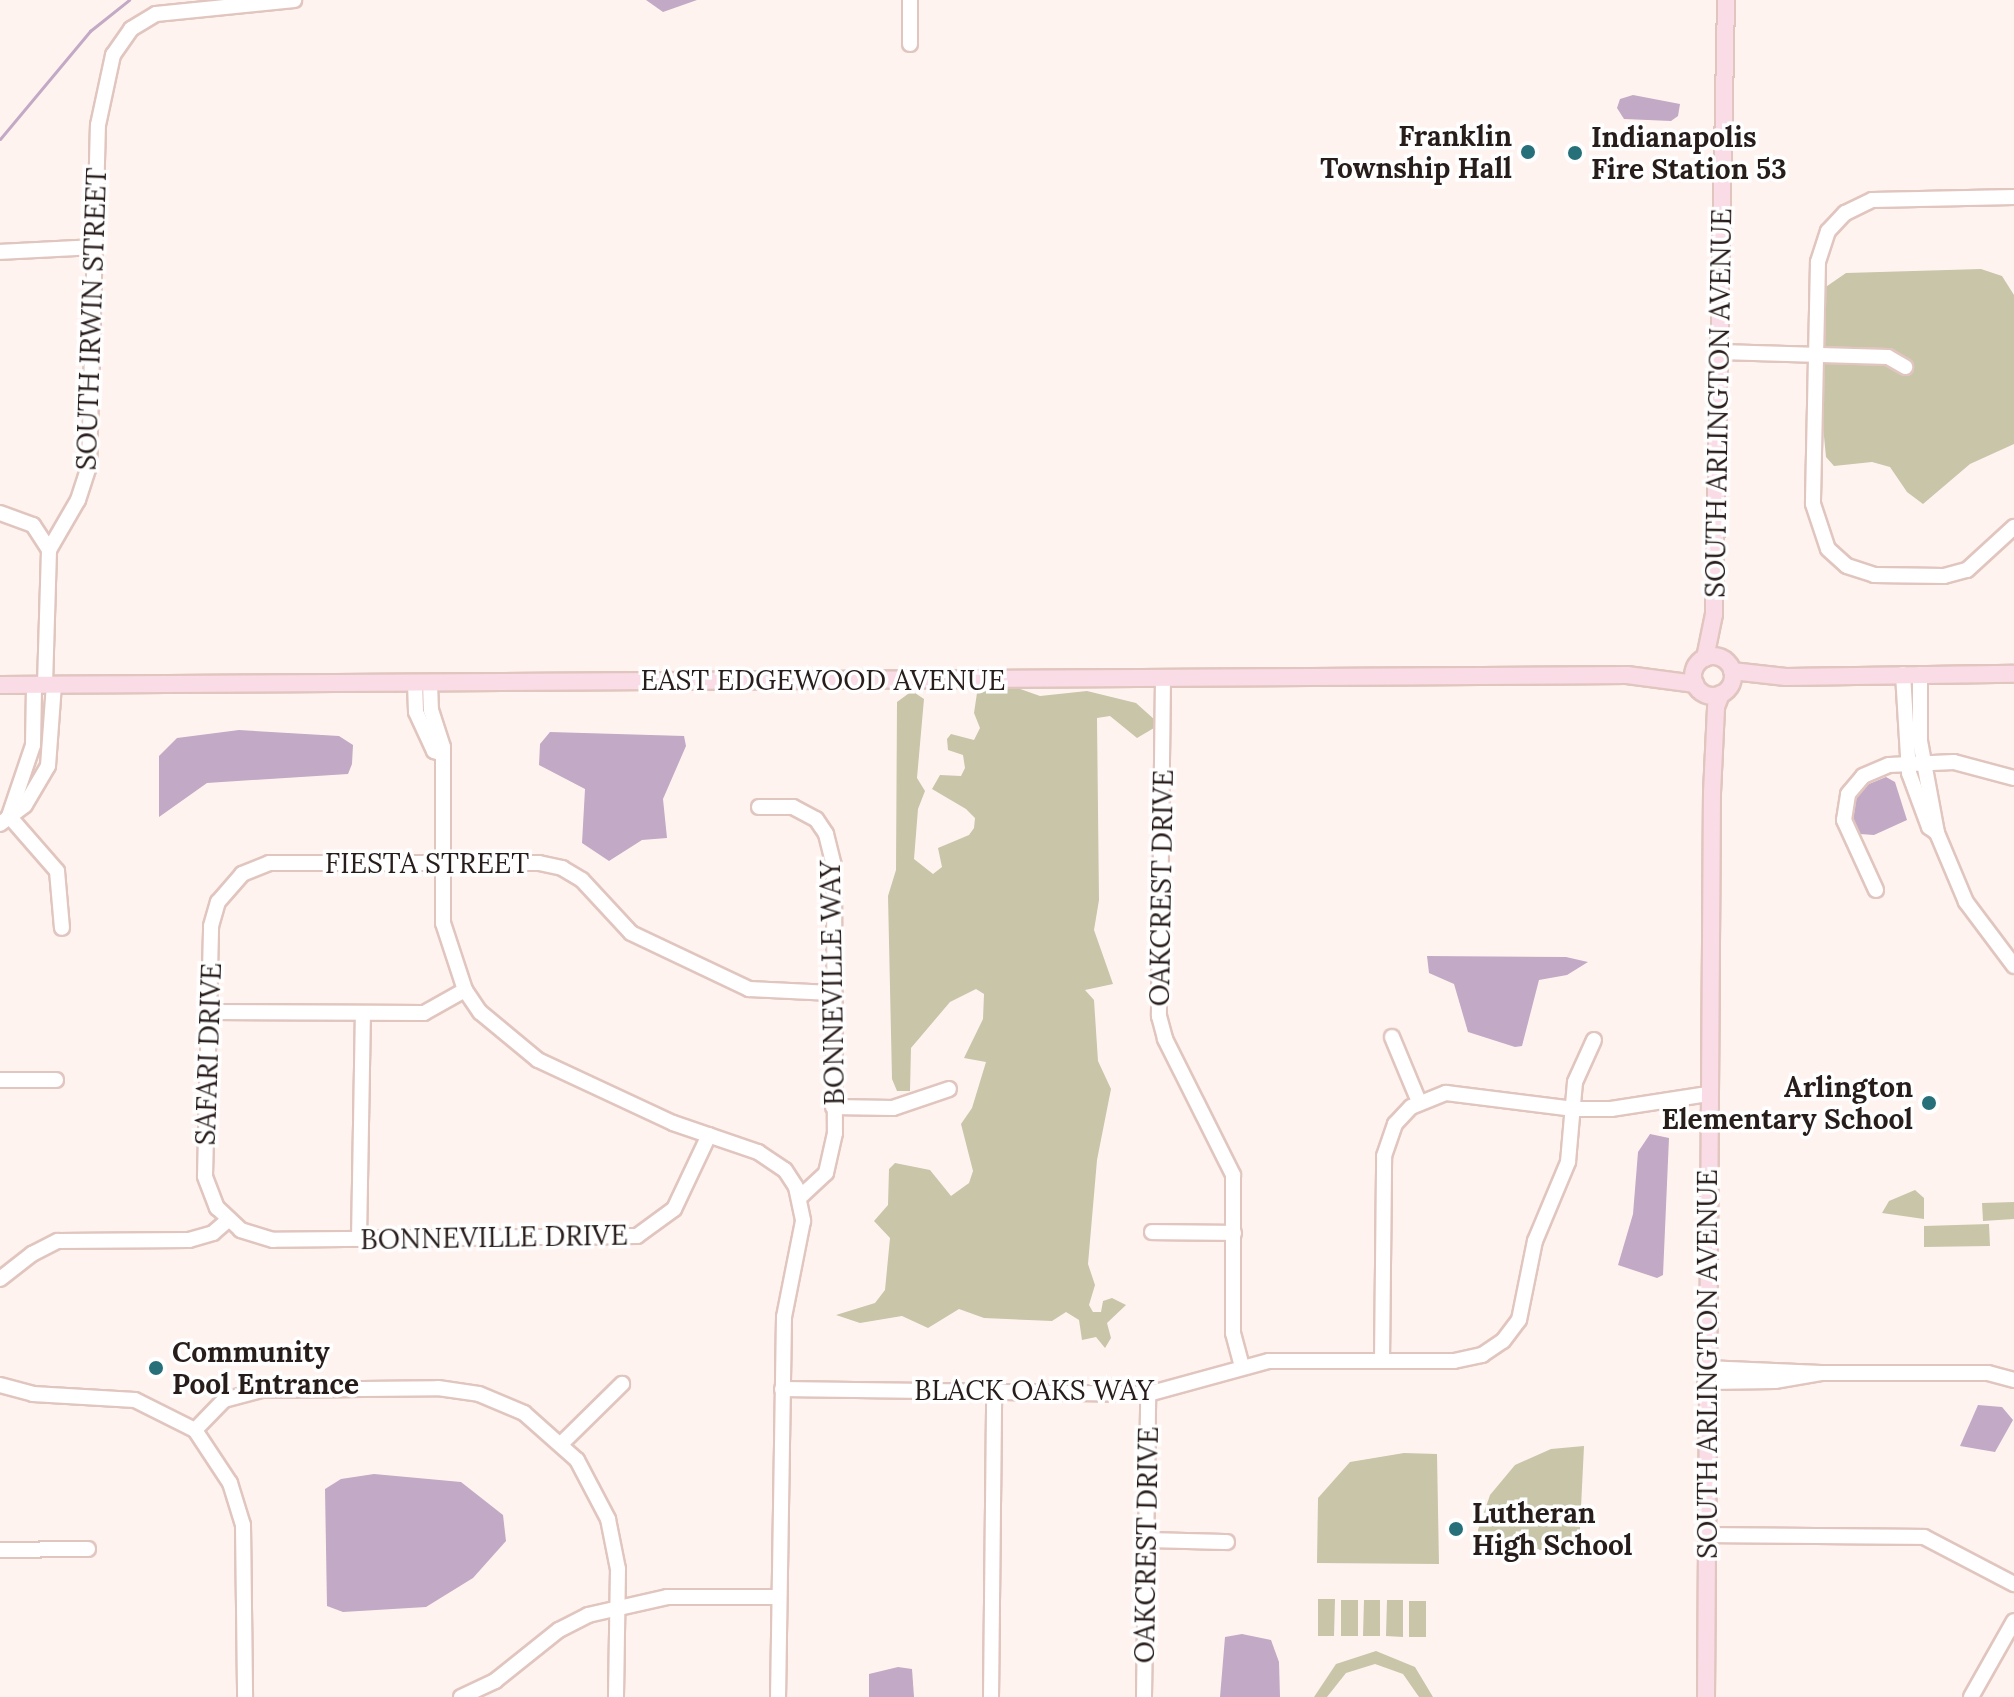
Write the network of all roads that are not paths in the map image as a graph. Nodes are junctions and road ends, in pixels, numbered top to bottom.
1 (294, 0) edge
2 (910, 0) edge
3 (1726, 0) edge
4 (910, 44) dead end
5 (2014, 197) edge
6 (94, 247) junction
7 (0, 252) edge
8 (1720, 352) junction
9 (1816, 354) junction
10 (1905, 367) dead end
11 (0, 513) edge
12 (2014, 527) edge
13 (49, 550) junction
14 (1714, 614) junction
15 (1701, 661) junction
16 (1728, 666) junction
17 (1903, 674) junction
18 (1920, 674) junction
19 (2014, 674) edge
20 (1646, 676) junction
21 (1786, 677) junction
22 (1163, 679) junction
23 (423, 683) junction
24 (0, 685) edge
25 (44, 685) junction
26 (1698, 688) junction
27 (1724, 692) junction
28 (1713, 744) junction
29 (1915, 762) junction
30 (2014, 778) edge
31 (759, 807) dead end
32 (5, 820) edge
33 (441, 861) junction
34 (230, 885) joint
35 (1876, 890) dead end
36 (62, 928) dead end
37 (2014, 966) edge
38 (465, 990) junction
39 (832, 993) junction
40 (210, 1012) junction
41 (363, 1013) junction
42 (1392, 1037) dead end
43 (1594, 1040) dead end
44 (0, 1080) edge
45 (56, 1080) dead end
46 (949, 1089) dead end
47 (1708, 1094) junction
48 (1419, 1102) junction
49 (833, 1107) junction
50 (1574, 1109) junction
51 (709, 1135) junction
52 (799, 1198) junction
53 (227, 1221) junction
54 (1152, 1232) dead end
55 (1234, 1233) junction
56 (359, 1239) junction
57 (0, 1279) edge
58 (1382, 1361) junction
59 (1242, 1366) junction
60 (1705, 1375) junction
61 (2014, 1380) edge
62 (622, 1384) dead end
63 (0, 1385) edge
64 (782, 1389) junction
65 (994, 1392) junction
66 (1148, 1394) junction
67 (195, 1430) junction
68 (563, 1442) junction
69 (1708, 1535) junction
70 (1146, 1540) junction
71 (1227, 1542) dead end
72 (88, 1549) dead end
73 (0, 1550) edge
74 (2014, 1584) edge
75 (779, 1597) junction
76 (617, 1606) junction
77 (2014, 1621) edge
78 (245, 1697) edge
79 (461, 1697) edge
80 (616, 1697) edge
81 (778, 1697) edge
82 (991, 1697) edge
83 (1144, 1697) edge
84 (1706, 1697) edge
85 (1971, 1697) edge

1 - 6 street, SOUTH IRWIN STREET
2 - 4 street
3 - 8 main road, SOUTH ARLINGTON AVENUE
5 - 9 street
6 - 7 street
6 - 13 street, SOUTH IRWIN STREET
8 - 9 street
8 - 14 main road, SOUTH ARLINGTON AVENUE
9 - 10 street
9 - 12 street
11 - 13 street
13 - 25 street, SOUTH IRWIN STREET
14 - 15 main road, SOUTH ARLINGTON AVENUE
14 - 16 main road, SOUTH ARLINGTON AVENUE
15 - 16 main road
15 - 20 main road
15 - 26 main road, SOUTH ARLINGTON AVENUE
16 - 21 main road
16 - 27 main road, SOUTH ARLINGTON AVENUE
17 - 18 main road
17 - 21 main road
17 - 29 street
18 - 19 main road
18 - 29 street
20 - 22 main road, EAST EDGEWOOD AVENUE
20 - 26 main road
21 - 27 main road
22 - 23 main road, EAST EDGEWOOD AVENUE
22 - 55 street, OAKCREST DRIVE
23 - 25 main road, EAST EDGEWOOD AVENUE
23 - 33 street
24 - 25 main road, EAST EDGEWOOD AVENUE
25 - 32 street, SOUTH IRWIN STREET
26 - 27 main road
26 - 28 main road, SOUTH ARLINGTON AVENUE
27 - 28 main road, SOUTH ARLINGTON AVENUE
28 - 47 main road, SOUTH ARLINGTON AVENUE
29 - 30 street
29 - 35 street
29 - 37 street
31 - 39 street, BONNEVILLE WAY
32 - 36 street
33 - 34 street, FIESTA STREET
33 - 38 street
33 - 39 street, FIESTA STREET
34 - 40 street, SAFARI DRIVE
38 - 41 street
38 - 51 street
39 - 49 street, BONNEVILLE WAY
40 - 41 street
40 - 53 street, SAFARI DRIVE
41 - 56 street
42 - 48 street
43 - 50 street
44 - 45 street
46 - 49 street
47 - 50 street
47 - 60 main road, SOUTH ARLINGTON AVENUE
48 - 50 street
48 - 58 street
49 - 52 street, BONNEVILLE WAY
50 - 58 street, BLACK OAKS WAY
51 - 52 street
51 - 56 street, BONNEVILLE DRIVE
52 - 64 street
53 - 56 street, BONNEVILLE DRIVE
53 - 57 street
54 - 55 street
55 - 59 street, OAKCREST DRIVE
58 - 59 street, BLACK OAKS WAY
59 - 66 street, BLACK OAKS WAY
60 - 61 street
60 - 69 main road, SOUTH ARLINGTON AVENUE
62 - 68 street
63 - 67 street
64 - 65 street, BLACK OAKS WAY
64 - 75 street
65 - 66 street, BLACK OAKS WAY
65 - 82 street
66 - 70 street, OAKCREST DRIVE
67 - 68 street
67 - 78 street
68 - 76 street
69 - 74 street
69 - 84 main road, SOUTH ARLINGTON AVENUE
70 - 71 street
70 - 83 street, OAKCREST DRIVE
72 - 73 street
75 - 76 street
75 - 81 street
76 - 79 street
76 - 80 street
77 - 85 street

